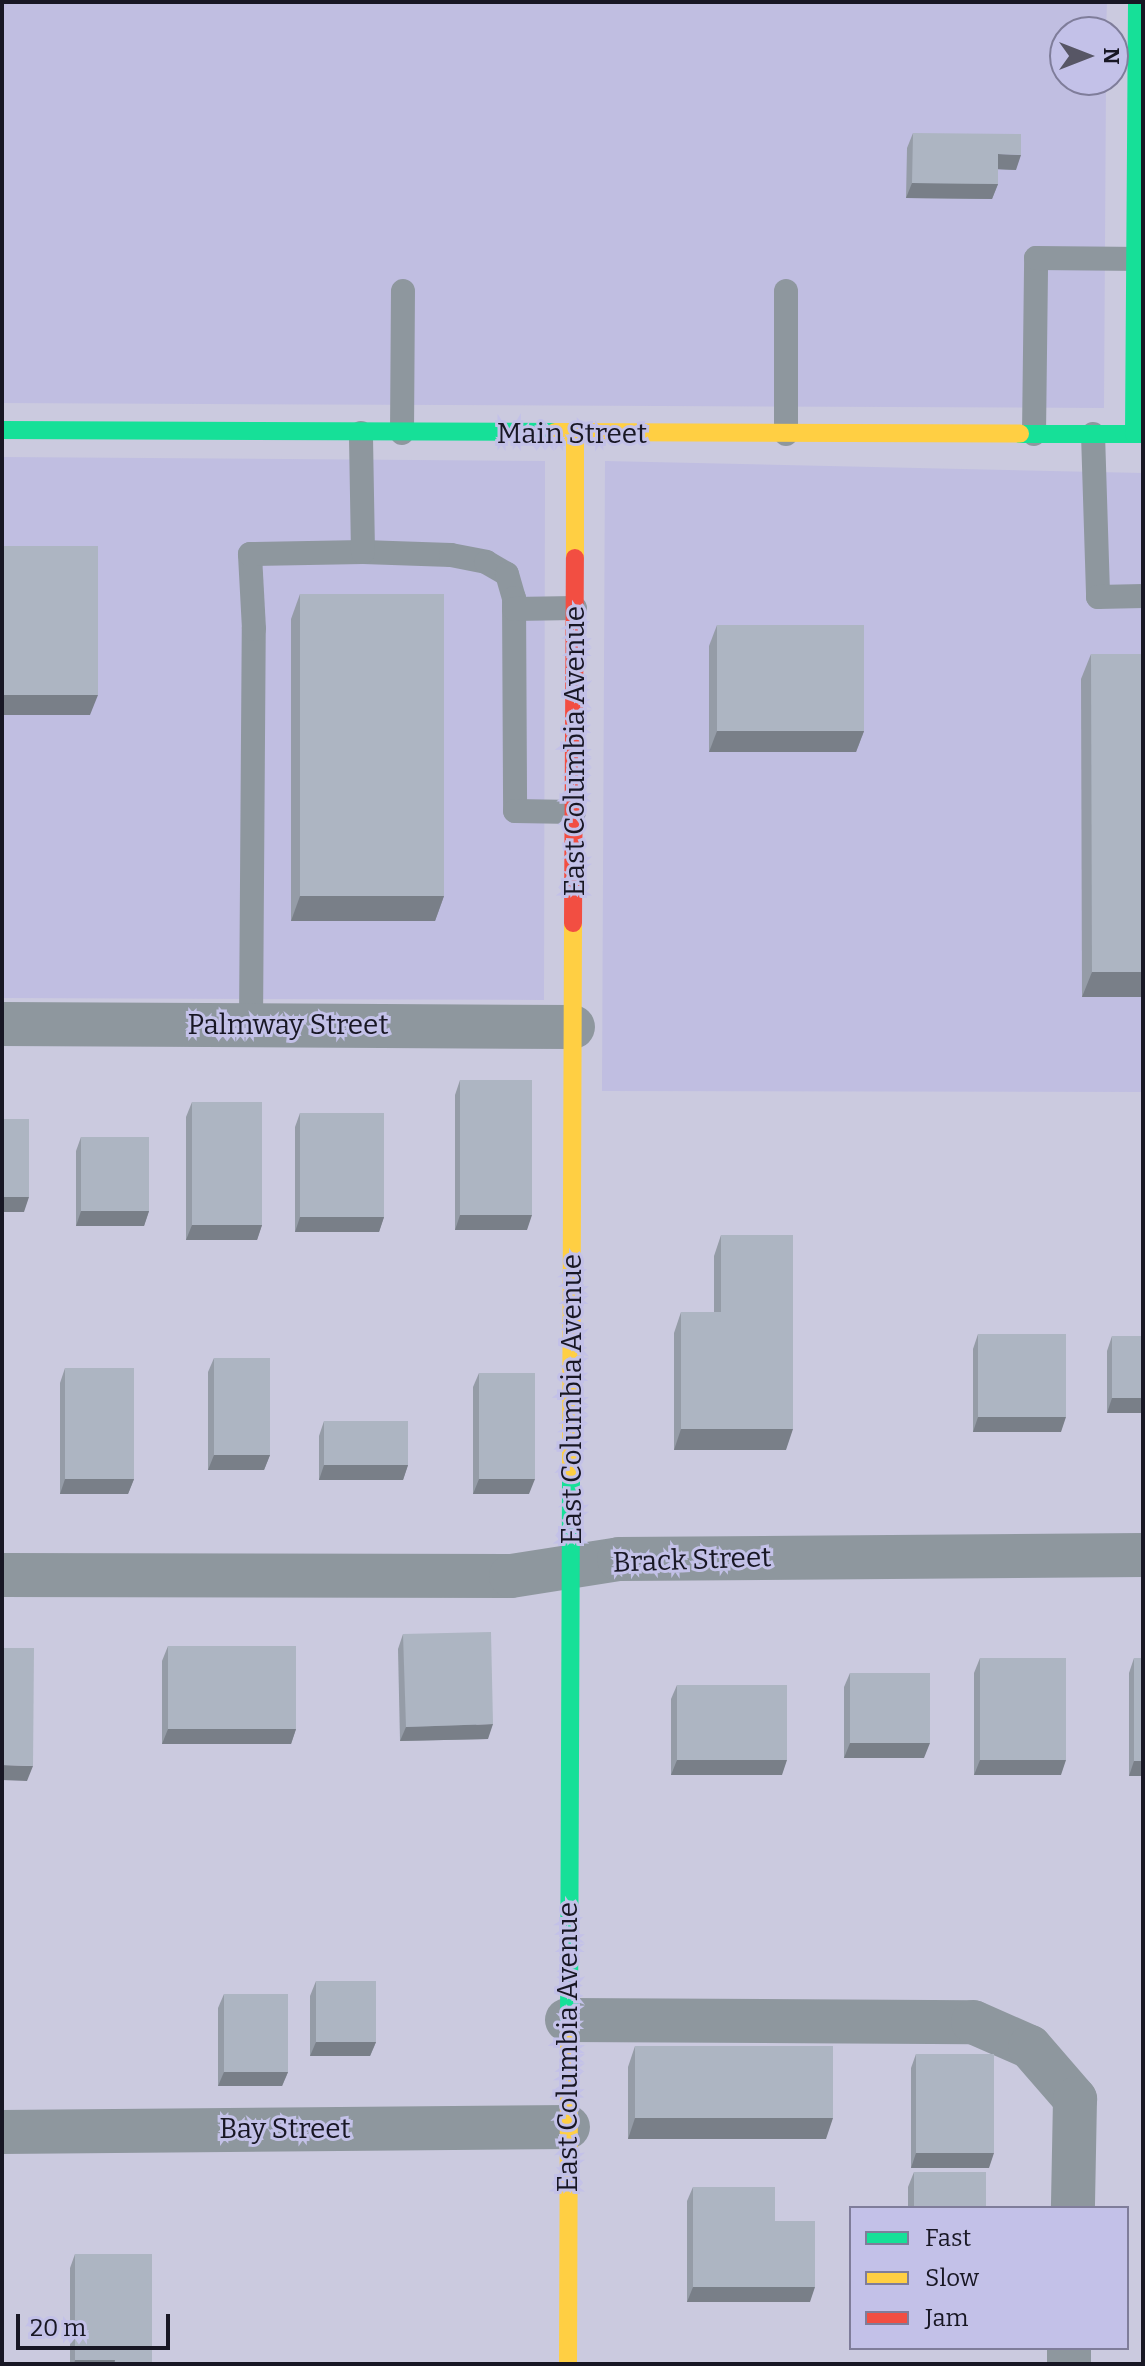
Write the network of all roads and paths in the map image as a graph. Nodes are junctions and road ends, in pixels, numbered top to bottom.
1 (1137, 2) edge
2 (1139, 258) edge
3 (403, 291) dead end
4 (786, 291) dead end
5 (2, 430) edge
6 (361, 433) junction
7 (402, 433) junction
8 (575, 434) junction
9 (786, 434) junction
10 (1034, 434) junction
11 (1093, 434) junction
12 (1138, 434) edge
13 (363, 552) junction
14 (1143, 596) edge
15 (575, 608) junction
16 (514, 609) junction
17 (574, 812) junction
18 (2, 1024) edge
19 (251, 1025) junction
20 (573, 1027) junction
21 (1143, 1555) edge
22 (572, 1568) junction
23 (2, 1575) edge
24 (567, 2020) junction
25 (568, 2127) junction
26 (2, 2132) edge
27 (1073, 2206) edge
28 (568, 2364) edge

1 - 2 street
2 - 10 lane
2 - 12 street
3 - 7 lane
4 - 9 lane
5 - 6 street, Main Street
6 - 7 street, Main Street
6 - 13 lane
7 - 8 street, Main Street
8 - 9 street, Main Street
8 - 15 street, East Columbia Avenue
9 - 10 street, Main Street
10 - 11 street, Main Street
11 - 12 street, Main Street
11 - 14 lane
13 - 16 lane
13 - 19 lane
15 - 16 lane
15 - 17 street, East Columbia Avenue
16 - 17 lane
17 - 20 street, East Columbia Avenue
18 - 19 street, Palmway Street
19 - 20 street, Palmway Street
20 - 22 street, East Columbia Avenue
21 - 22 street, Brack Street
22 - 23 street, Brack Street
22 - 24 street, East Columbia Avenue
24 - 25 street, East Columbia Avenue
24 - 27 street
25 - 26 street, Bay Street
25 - 28 street, East Columbia Avenue

